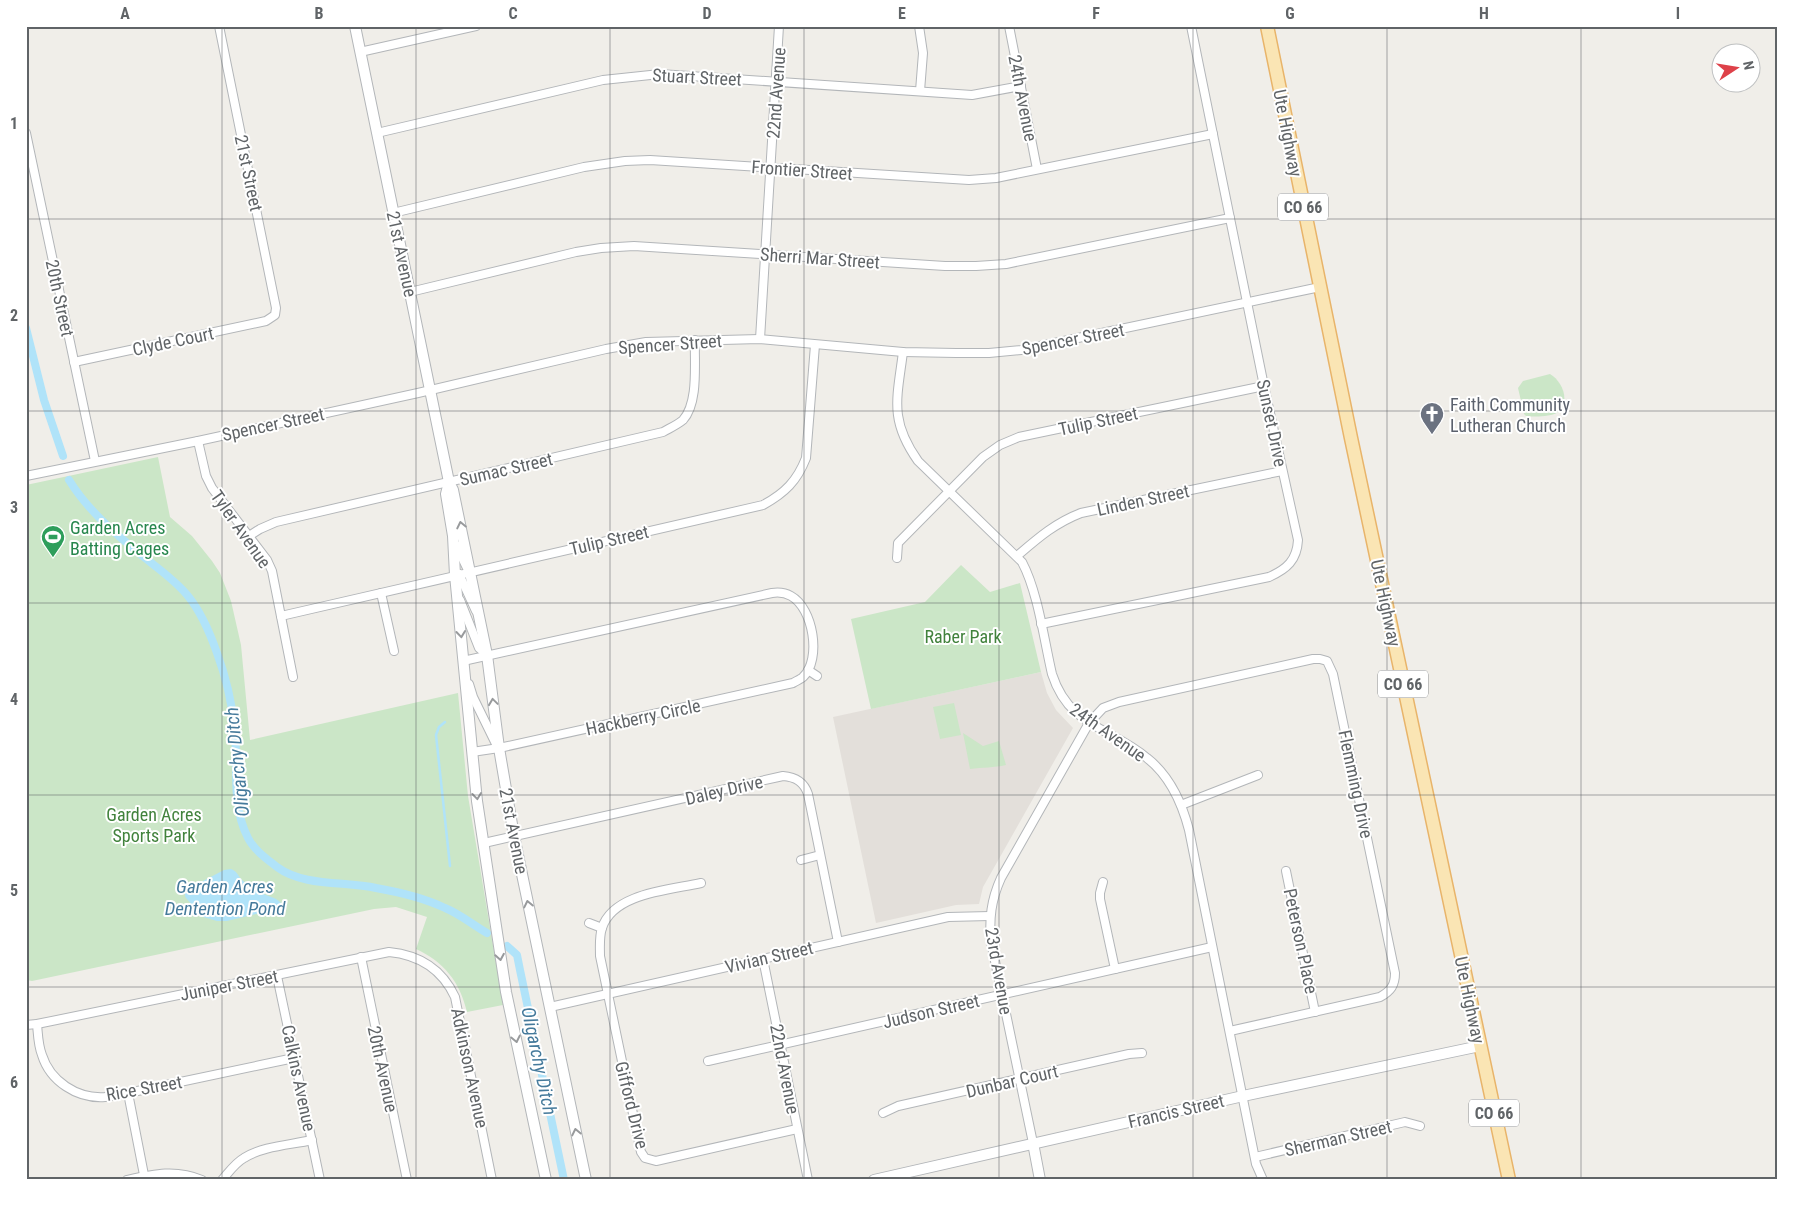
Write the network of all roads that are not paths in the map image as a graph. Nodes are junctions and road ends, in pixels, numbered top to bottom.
1 (219, 26) edge
2 (355, 26) edge
3 (476, 26) edge
4 (779, 26) edge
5 (919, 26) edge
6 (1008, 26) edge
7 (1191, 26) edge
8 (1267, 26) edge
9 (360, 52) junction
10 (777, 81) junction
11 (1021, 86) junction
12 (920, 92) junction
13 (377, 133) junction
14 (26, 134) edge
15 (1212, 134) junction
16 (771, 168) junction
17 (1037, 169) junction
18 (393, 213) junction
19 (1230, 218) junction
20 (765, 254) junction
21 (1320, 287) junction
22 (410, 292) junction
23 (1249, 303) junction
24 (271, 319) joint
25 (760, 339) junction
26 (695, 340) junction
27 (815, 345) junction
28 (903, 352) junction
29 (74, 362) junction
30 (1264, 386) junction
31 (430, 390) junction
32 (198, 441) junction
33 (95, 462) junction
34 (1282, 471) junction
35 (26, 476) edge
36 (449, 482) junction
37 (950, 492) junction
38 (249, 536) junction
39 (453, 536) junction
40 (1017, 556) junction
41 (897, 558) dead end
42 (470, 571) junction
43 (457, 575) junction
44 (799, 590) dead end
45 (456, 591) junction
46 (381, 593) junction
47 (793, 597) junction
48 (479, 615) junction
49 (281, 616) junction
50 (1040, 624) junction
51 (394, 651) dead end
52 (486, 655) junction
53 (464, 666) junction
54 (808, 670) junction
55 (817, 676) dead end
56 (294, 678) dead end
57 (1089, 723) junction
58 (499, 748) junction
59 (472, 752) junction
60 (803, 771) dead end
61 (1258, 775) dead end
62 (796, 779) junction
63 (1181, 805) junction
64 (514, 836) junction
65 (484, 843) junction
66 (820, 855) junction
67 (801, 860) dead end
68 (1286, 871) dead end
69 (1103, 882) dead end
70 (701, 883) dead end
71 (990, 916) junction
72 (589, 923) dead end
73 (602, 928) junction
74 (838, 942) junction
75 (1212, 947) junction
76 (361, 957) junction
77 (762, 959) junction
78 (430, 964) joint
79 (1115, 969) junction
80 (278, 976) junction
81 (1392, 988) junction
82 (607, 994) junction
83 (1002, 994) junction
84 (1400, 994) dead end
85 (550, 1007) junction
86 (1315, 1012) junction
87 (37, 1024) junction
88 (26, 1025) edge
89 (1230, 1031) junction
90 (780, 1045) junction
91 (1480, 1046) junction
92 (1142, 1053) dead end
93 (294, 1058) junction
94 (708, 1061) dead end
95 (1020, 1079) junction
96 (128, 1093) junction
97 (1243, 1096) junction
98 (883, 1113) dead end
99 (1420, 1126) dead end
100 (797, 1129) junction
101 (312, 1140) junction
102 (1033, 1143) junction
103 (1255, 1157) junction
104 (645, 1158) junction
105 (640, 1166) dead end
106 (144, 1178) edge
107 (127, 1180) edge
108 (202, 1180) edge
109 (222, 1180) edge
110 (320, 1180) edge
111 (407, 1180) edge
112 (492, 1180) edge
113 (546, 1180) edge
114 (586, 1180) edge
115 (808, 1180) edge
116 (874, 1180) edge
117 (1040, 1180) edge
118 (1263, 1180) edge
119 (1509, 1180) edge

1 - 24 street, 21st Street
2 - 9 street, 21st Avenue
3 - 9 street
4 - 10 street, 22nd Avenue
5 - 12 street
6 - 11 street, 24th Avenue
7 - 15 street, Sunset Drive
8 - 21 main road, Ute Highway / CO 66
9 - 13 street, 21st Avenue
10 - 12 street, Stuart Street
10 - 13 street, Stuart Street
10 - 16 street, 22nd Avenue
11 - 12 street, Stuart Street
11 - 17 street, 24th Avenue
13 - 18 street, 21st Avenue
14 - 29 street, 20th Street
15 - 17 street, Frontier Street
15 - 19 street, Sunset Drive
16 - 17 street, Frontier Street
16 - 18 street, Frontier Street
16 - 20 street, 22nd Avenue
18 - 22 street, 21st Avenue
19 - 20 street, Sherri Mar Street
19 - 23 street, Sunset Drive
20 - 22 street, Sherri Mar Street
20 - 25 street, 22nd Avenue
21 - 23 street, Spencer Street
21 - 91 main road, Ute Highway / CO 66
22 - 31 street, 21st Avenue
23 - 28 street, Spencer Street
23 - 30 street, Sunset Drive
24 - 29 street, Clyde Court
25 - 26 street, Spencer Street
25 - 27 street, Spencer Street
26 - 31 street, Spencer Street
26 - 36 street, Sumac Street
27 - 28 street, Spencer Street
27 - 42 street, Tulip Street
28 - 37 street, 24th Avenue
29 - 33 street, 20th Street
30 - 34 street, Sunset Drive
30 - 37 street, Tulip Street
31 - 32 street, Spencer Street
31 - 36 street, 21st Avenue
32 - 33 street, Spencer Street
32 - 38 street, Tyler Avenue
33 - 35 street, Spencer Street
34 - 40 street, Linden Street
34 - 50 street, Sunset Drive
36 - 38 street, Sumac Street
36 - 39 street, 21st Avenue
42 -> 36 street, 21st Avenue
37 - 40 street, 24th Avenue
37 - 41 street, Tulip Street
38 - 49 street, Tyler Avenue
39 - 42 street
39 - 43 street, 21st Avenue
40 - 50 street, 24th Avenue
42 - 43 street, Tulip Street
42 - 48 street, 21st Avenue
43 - 45 street, 21st Avenue
43 - 46 street, Tulip Street
43 - 48 street
44 - 47 street
45 - 52 street
45 -> 53 street, 21st Avenue
46 - 49 street, Tulip Street
46 - 51 street
47 - 52 street
47 - 54 street
48 - 52 street, 21st Avenue
49 - 56 street, Tyler Avenue
50 - 57 street, 24th Avenue
52 - 53 street
58 -> 52 street, 21st Avenue
53 - 58 street
53 - 59 street, 21st Avenue
54 - 55 street
54 - 58 street, Hackberry Circle
57 - 63 street, 24th Avenue
57 - 71 street, 23rd Avenue
57 - 81 street, Flemming Drive
58 - 59 street, Hackberry Circle
58 - 64 street, 21st Avenue
59 -> 65 street, 21st Avenue
60 - 62 street
61 - 63 street
62 - 64 street, Daley Drive
62 - 66 street
63 - 75 street, 24th Avenue
64 - 65 street, Daley Drive
85 -> 64 street, 21st Avenue
65 -> 113 street, 21st Avenue
66 - 67 street
66 - 74 street
68 - 86 street, Peterson Place
69 - 79 street
70 - 73 street
71 - 74 street, Vivian Street
71 - 83 street, 23rd Avenue
72 - 73 street
73 - 82 street, Gifford Drive
74 - 77 street, Vivian Street
75 - 79 street, Judson Street
75 - 89 street, 24th Avenue
76 - 78 street, Juniper Street
76 - 80 street, Juniper Street
76 - 111 street, 20th Avenue
77 - 82 street, Vivian Street
77 - 90 street, 22nd Avenue
78 - 112 street, Adkinson Avenue
79 - 83 street, Judson Street
80 - 87 street, Juniper Street
80 - 93 street, Calkins Avenue
81 - 84 street
81 - 86 street
82 - 85 street, Vivian Street
82 - 104 street, Gifford Drive
83 - 90 street, Judson Street
83 - 95 street, 23rd Avenue
114 -> 85 street, 21st Avenue
86 - 89 street
87 - 88 street, Juniper Street
87 - 96 street, Rice Street
89 - 97 street, 24th Avenue
90 - 94 street, Judson Street
90 - 100 street, 22nd Avenue
91 - 97 street, Francis Street
91 - 119 main road, Ute Highway / CO 66
92 - 95 street, Dunbar Court
93 - 96 street, Rice Street
93 - 101 street, Calkins Avenue
95 - 98 street, Dunbar Court
95 - 102 street, 23rd Avenue
96 - 106 street
97 - 102 street, Francis Street
97 - 103 street, 24th Avenue
99 - 103 street, Sherman Street
100 - 104 street, Gifford Drive
100 - 115 street, 22nd Avenue
101 - 109 street
101 - 110 street, Calkins Avenue
102 - 116 street, Francis Street
102 - 117 street, 23rd Avenue
103 - 118 street, 24th Avenue
104 - 105 street
106 - 107 street
106 - 108 street

